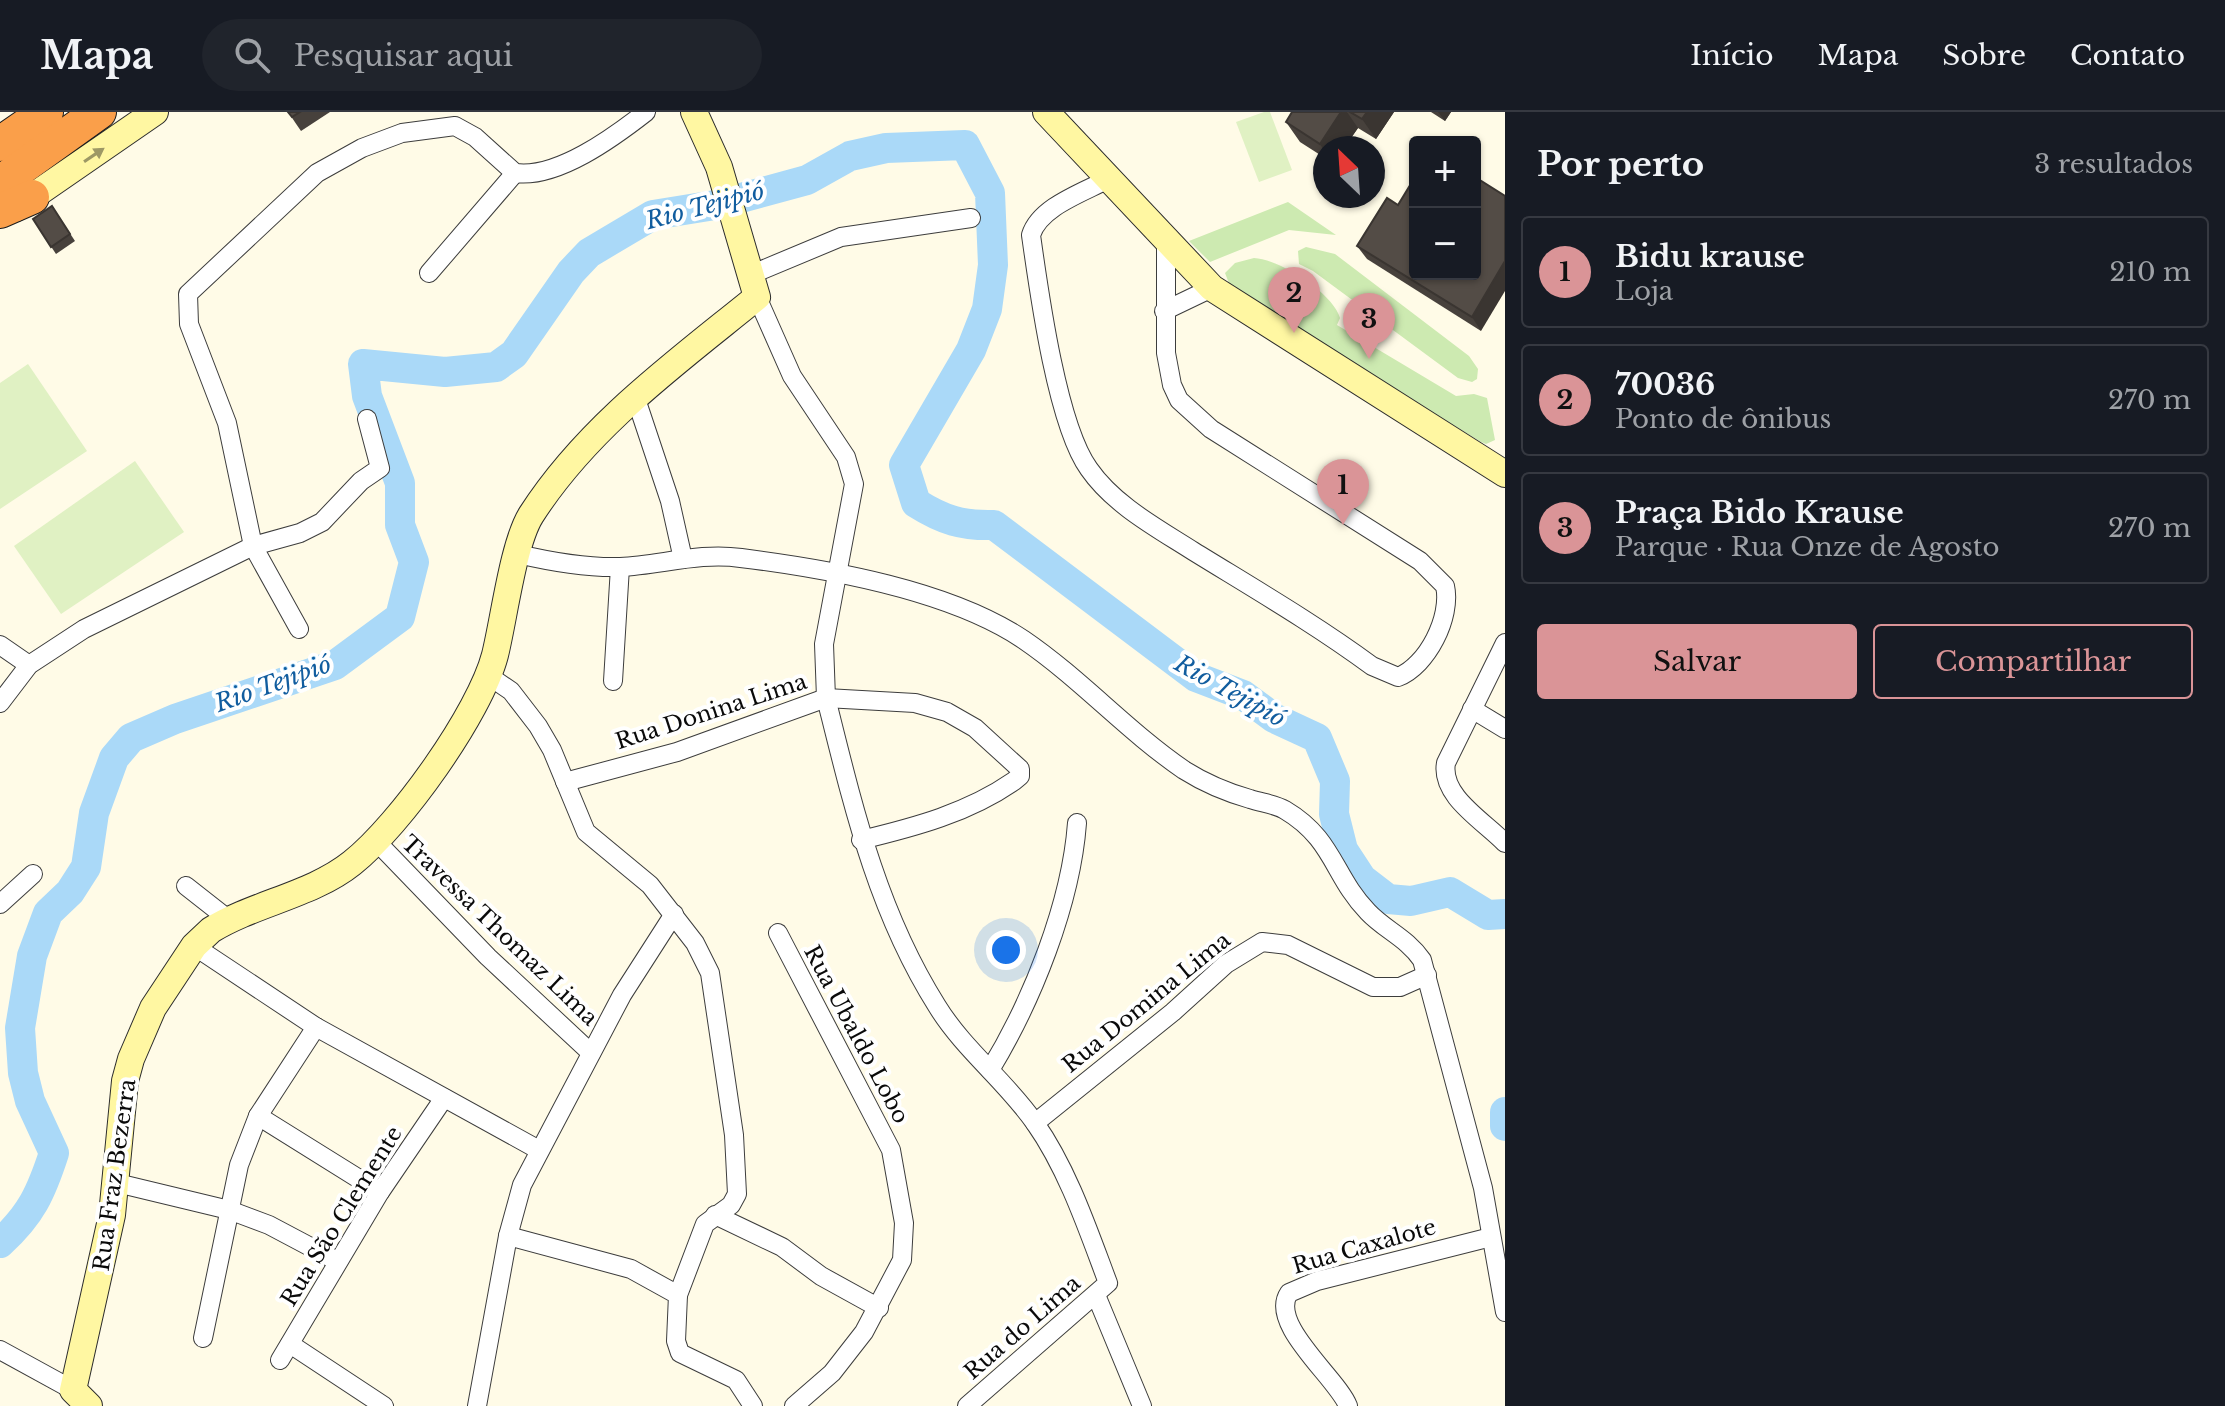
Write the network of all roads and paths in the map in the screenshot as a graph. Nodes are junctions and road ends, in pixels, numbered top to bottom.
1 (46, 112) edge
2 (99, 112) edge
3 (155, 112) edge
4 (646, 112) edge
5 (694, 112) edge
6 (1046, 112) edge
7 (0, 144) edge
8 (515, 173) junction
9 (1110, 178) junction
10 (0, 183) edge
11 (32, 197) junction
12 (0, 211) edge
13 (971, 218) dead end
14 (0, 219) edge
15 (1166, 242) junction
16 (429, 273) dead end
17 (754, 286) junction
18 (1212, 288) junction
19 (1164, 311) junction
20 (635, 396) junction
21 (367, 419) dead end
22 (1505, 474) edge
23 (253, 546) junction
24 (518, 554) junction
25 (683, 559) junction
26 (620, 567) junction
27 (835, 574) junction
28 (299, 629) dead end
29 (1505, 643) edge
30 (0, 645) edge
31 (29, 665) junction
32 (489, 676) junction
33 (613, 681) dead end
34 (826, 698) junction
35 (0, 703) edge
36 (1472, 709) junction
37 (1505, 729) edge
38 (565, 782) junction
39 (1077, 823) dead end
40 (861, 840) junction
41 (376, 841) junction
42 (1505, 843) edge
43 (33, 874) dead end
44 (186, 886) dead end
45 (0, 904) edge
46 (674, 914) junction
47 (228, 919) junction
48 (778, 933) dead end
49 (194, 946) junction
50 (1427, 975) junction
51 (316, 1027) junction
52 (591, 1053) junction
53 (990, 1070) junction
54 (444, 1098) junction
55 (258, 1116) junction
56 (1035, 1123) junction
57 (539, 1150) junction
58 (117, 1183) junction
59 (380, 1192) junction
60 (229, 1210) junction
61 (715, 1215) junction
62 (508, 1236) junction
63 (1491, 1237) junction
64 (337, 1261) junction
65 (1102, 1289) junction
66 (678, 1295) junction
67 (879, 1308) junction
68 (1505, 1312) edge
69 (203, 1338) dead end
70 (0, 1350) edge
71 (81, 1398) edge
72 (384, 1406) edge
73 (477, 1406) edge
74 (753, 1406) edge
75 (794, 1406) edge
76 (967, 1406) edge
77 (1142, 1406) edge
78 (1348, 1406) edge

1 - 7 highway
2 - 10 highway
11 -> 3 street
4 - 8 street
5 - 17 street
6 - 9 street
8 - 16 street
8 - 23 street
9 - 15 street
9 - 19 street
11 - 12 highway
11 - 14 street
13 - 17 street
15 - 18 street
15 - 19 street
17 - 20 street, Rua Fraz Bezerra
17 - 27 street
18 - 19 street
18 - 22 street
20 - 24 street, Rua Fraz Bezerra
20 - 25 street
21 - 23 street
23 - 28 street
23 - 31 street
24 - 26 street
24 - 32 street, Rua Fraz Bezerra
25 - 26 street
25 - 27 street
26 - 33 street
27 - 34 street
27 - 50 street
29 - 36 street
30 - 31 street
31 - 35 street
32 - 38 street
32 - 41 street, Rua Fraz Bezerra
34 - 38 street, Rua Donina Lima
34 - 40 street
34 - 40 street, Rua Donina Lima
36 - 37 street
36 - 42 street
38 - 46 street
39 - 53 street
40 - 53 street
41 - 47 street, Rua Fraz Bezerra
41 - 52 street, Travessa Thomaz Lima
43 - 45 street
44 - 47 street
46 - 52 street
46 - 61 street
47 - 49 street, Rua Fraz Bezerra
48 - 67 street, Rua Ubaldo Lobo
49 - 51 street
49 - 58 street, Rua Fraz Bezerra
50 - 56 street, Rua Domina Lima
50 - 63 street
51 - 54 street
51 - 55 street
52 - 57 street
53 - 56 street
54 - 57 street
54 - 59 street, Rua São Clemente
55 - 59 street
55 - 60 street
56 - 65 street
57 - 62 street
58 - 60 street
58 - 71 street, Rua Fraz Bezerra
59 - 64 street, Rua São Clemente
60 - 64 street
60 - 69 street
61 - 66 street
61 - 67 street
62 - 66 street
62 - 73 street
63 - 68 street
63 - 78 street, Rua Caxalote
64 - 72 street, Rua São Clemente
65 - 76 street, Rua do Lima
65 - 77 street
66 - 74 street
67 - 75 street, Rua Ubaldo Lobo
70 - 71 street

